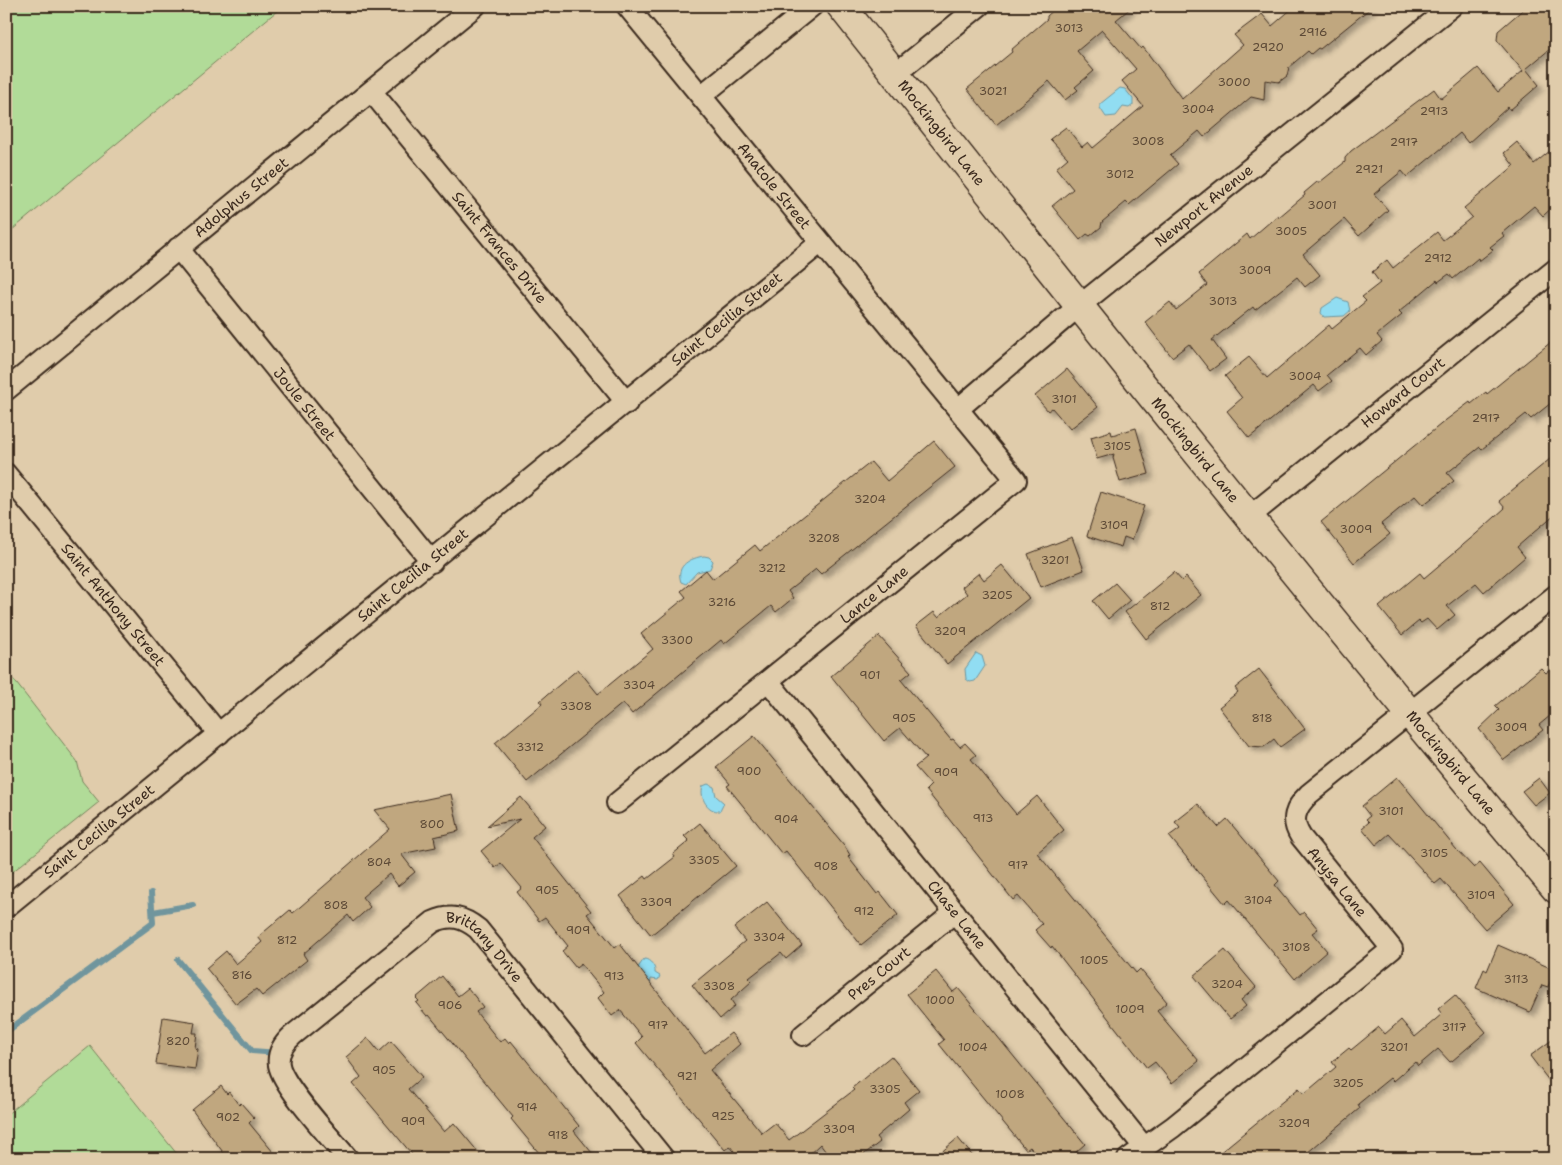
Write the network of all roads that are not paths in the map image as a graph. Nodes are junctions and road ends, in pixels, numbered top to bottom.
1 (475, 6) edge
2 (627, 6) edge
3 (812, 6) edge
4 (841, 6) edge
5 (979, 6) edge
6 (1452, 6) edge
7 (895, 74) junction
8 (372, 92) junction
9 (701, 96) junction
10 (820, 243) junction
11 (178, 248) junction
12 (1556, 269) edge
13 (1079, 306) junction
14 (922, 364) joint
15 (6, 390) edge
16 (627, 403) junction
17 (958, 408) junction
18 (6, 474) edge
19 (1249, 517) junction
20 (432, 562) junction
21 (1556, 595) edge
22 (769, 682) junction
23 (1408, 713) junction
24 (219, 734) junction
25 (617, 803) dead end
26 (1556, 889) edge
27 (6, 907) edge
28 (955, 912) junction
29 (803, 1035) dead end
30 (1136, 1153) edge
31 (348, 1159) edge
32 (664, 1159) edge

1 - 8 street, Adolphus Street
2 - 9 street, Anatole Street
3 - 9 street
4 - 7 street, Mockingbird Lane
5 - 7 street
6 - 13 street, Newport Avenue
7 - 13 street, Mockingbird Lane
8 - 11 street, Adolphus Street
8 - 16 street, Saint Frances Drive
9 - 10 street, Anatole Street
10 - 14 street, Anatole Street
10 - 16 street, Saint Cecilia Street
11 - 15 street, Adolphus Street
11 - 20 street, Joule Street
12 - 19 street, Howard Court
13 - 17 street, Newport Avenue
13 - 19 street, Mockingbird Lane
14 - 17 street, Lance Lane
16 - 20 street, Saint Cecilia Street
17 - 22 street, Lance Lane
18 - 24 street, Saint Anthony Street
19 - 23 street, Mockingbird Lane
20 - 24 street, Saint Cecilia Street
21 - 23 street, Anysa Lane
22 - 25 street, Lance Lane
22 - 28 street, Chase Lane
23 - 26 street, Mockingbird Lane
23 - 30 street, Anysa Lane
24 - 27 street, Saint Cecilia Street
28 - 29 street, Pres Court
28 - 30 street, Chase Lane
31 - 32 street, Brittany Drive

